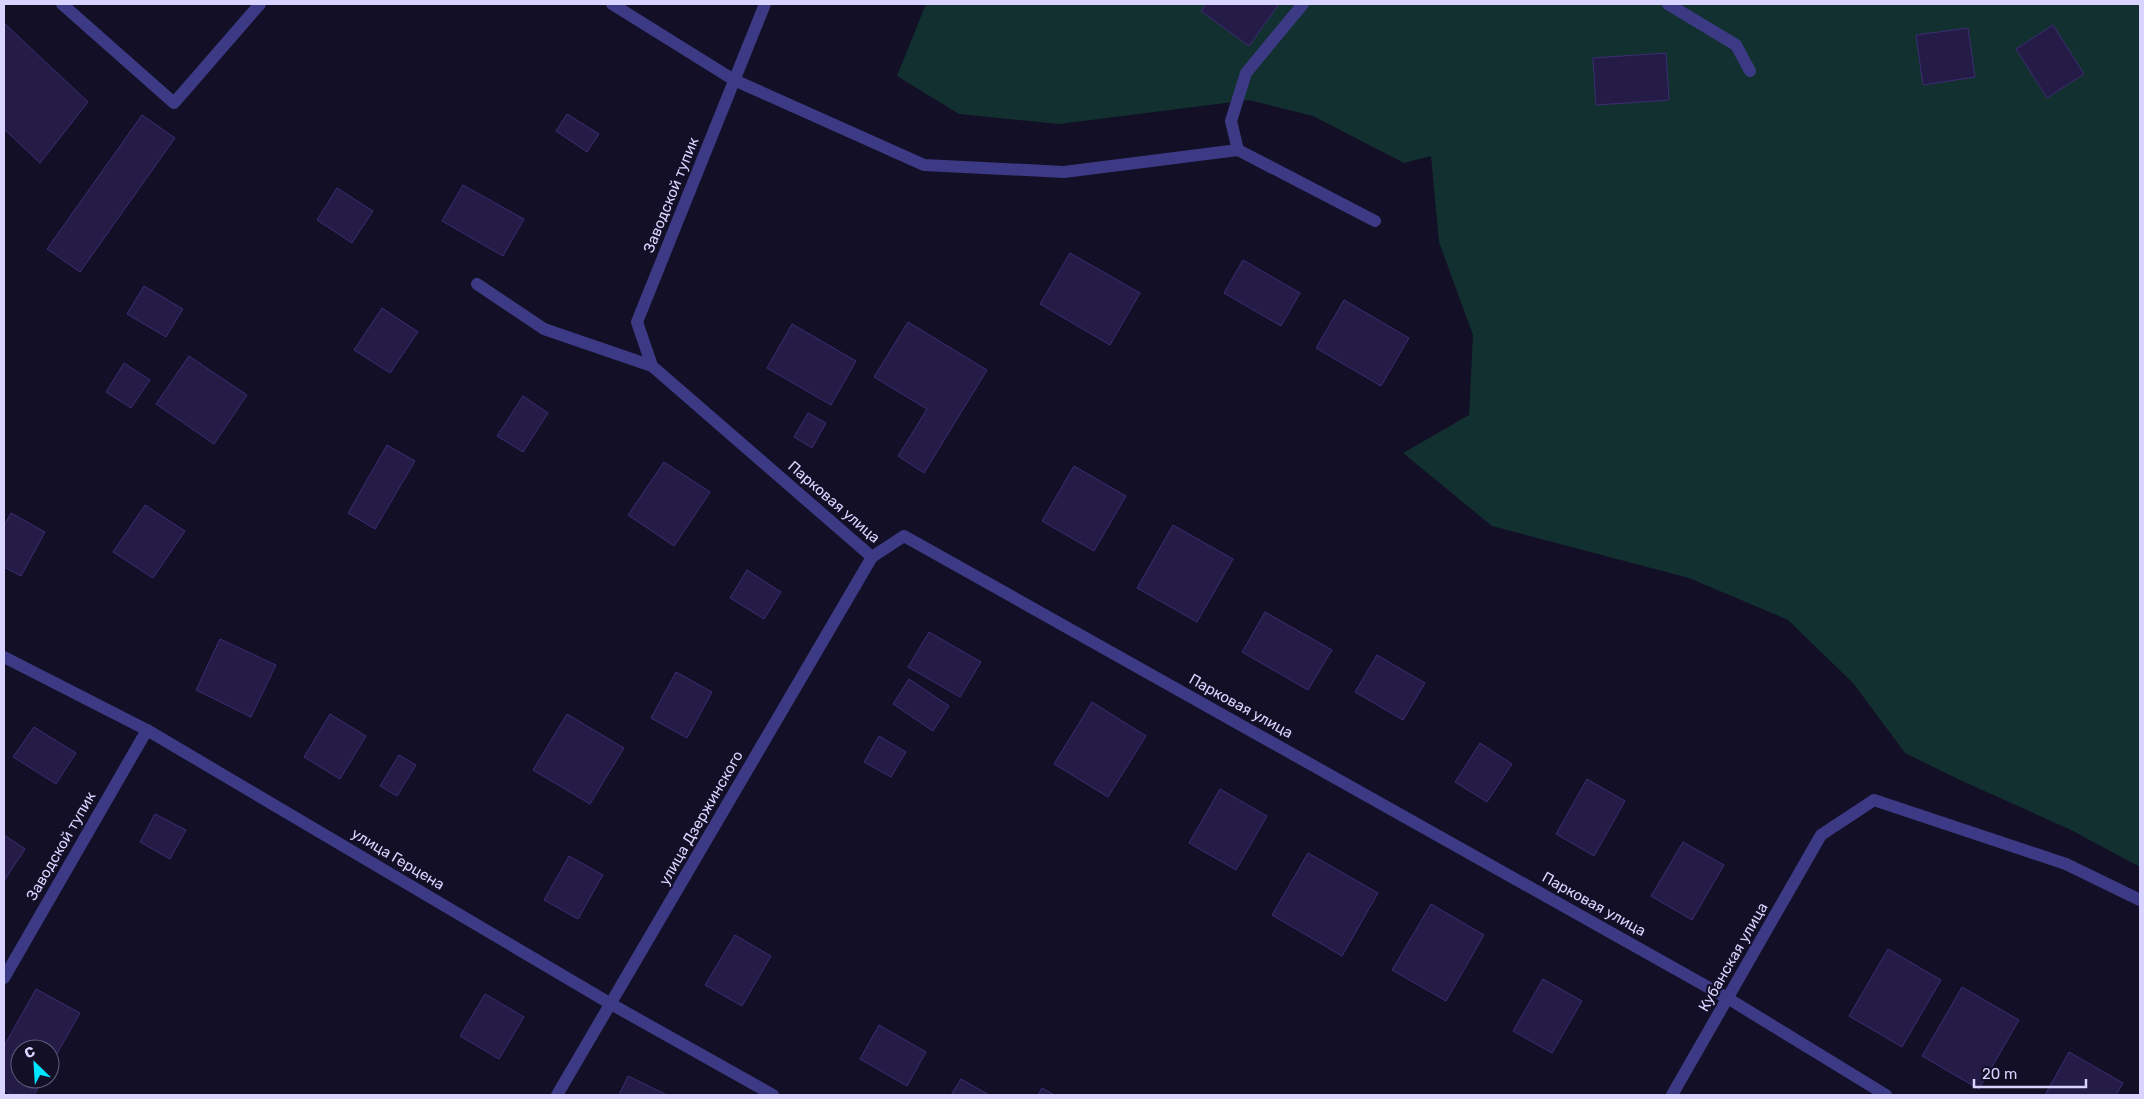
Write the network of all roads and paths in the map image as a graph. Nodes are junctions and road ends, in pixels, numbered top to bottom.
1 (62, 4) edge
2 (260, 4) edge
3 (612, 4) edge
4 (765, 4) edge
5 (1303, 4) edge
6 (1668, 4) edge
7 (1750, 72) dead end
8 (734, 80) junction
9 (1238, 150) junction
10 (1375, 221) dead end
11 (476, 284) dead end
12 (652, 366) junction
13 (872, 557) junction
14 (4, 657) edge
15 (147, 730) junction
16 (2140, 900) edge
17 (4, 978) edge
18 (1729, 998) junction
19 (611, 1004) junction
20 (557, 1095) edge
21 (773, 1095) edge
22 (1672, 1095) edge
23 (1886, 1095) edge

1 - 2 street
3 - 8 street
4 - 8 street, Заводской тупик
5 - 9 street
6 - 7 street
8 - 9 street
8 - 12 street, Заводской тупик
9 - 10 street
11 - 12 street
12 - 13 street, Парковая улица
13 - 18 street, Парковая улица
13 - 19 street, улица Дзержинского
14 - 15 street, улица Герцена
15 - 17 street, Заводской тупик
15 - 19 street, улица Герцена
16 - 18 street, Кубанская улица
18 - 22 street, Кубанская улица
18 - 23 street, Парковая улица
19 - 20 street, улица Дзержинского
19 - 21 street, улица Герцена

